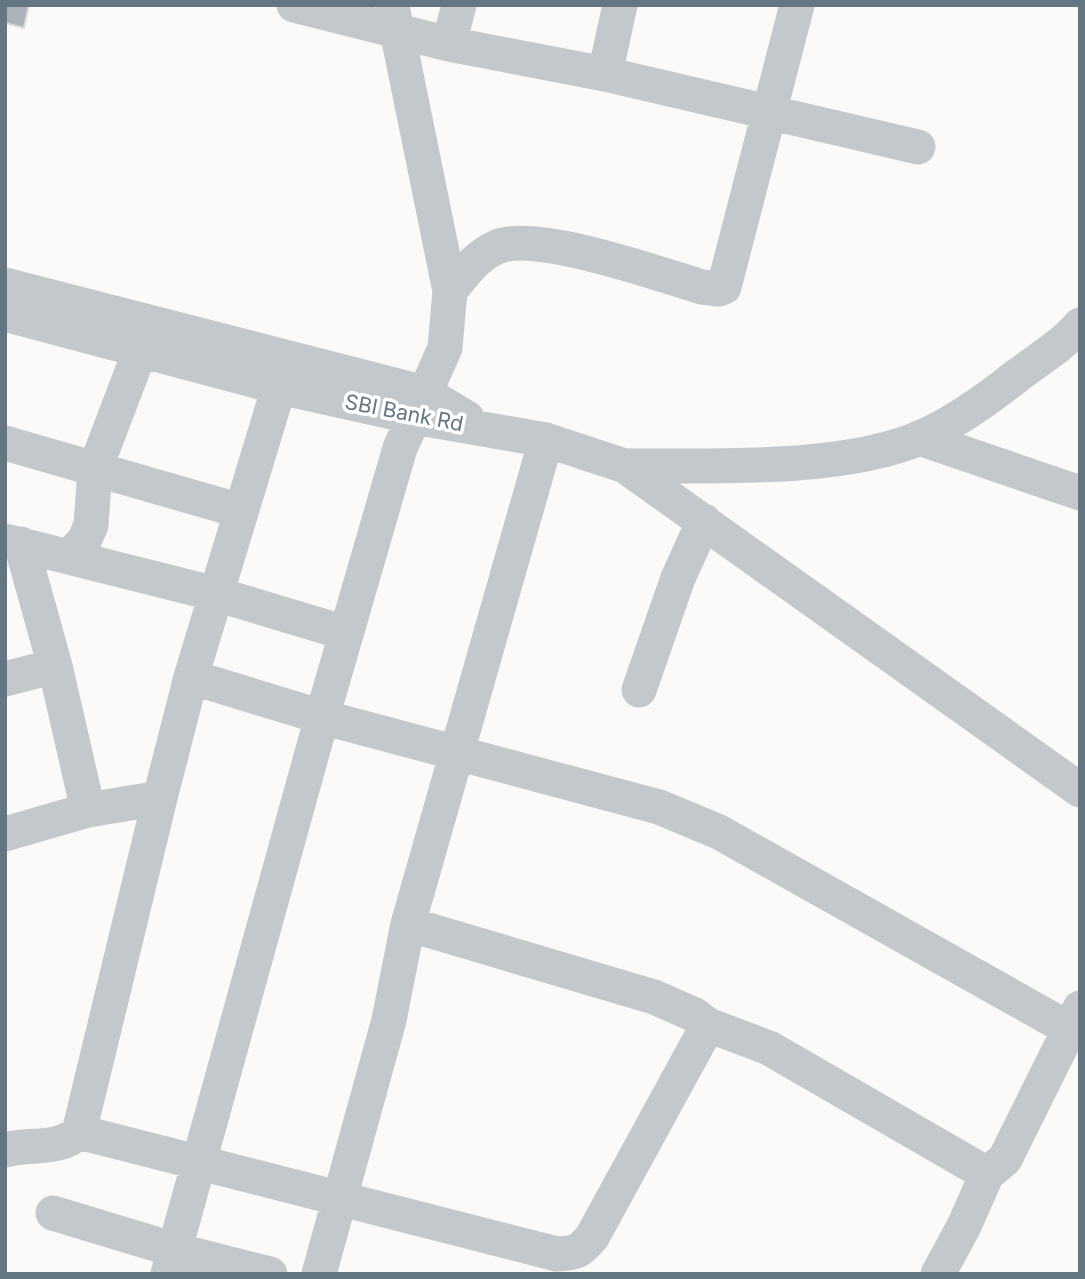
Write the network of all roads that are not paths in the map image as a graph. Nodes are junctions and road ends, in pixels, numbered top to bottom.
1 (294, 5) edge
2 (459, 5) edge
3 (620, 5) edge
4 (797, 5) edge
5 (393, 18) edge
6 (449, 44) junction
7 (604, 74) junction
8 (769, 113) junction
9 (918, 146) dead end
10 (5, 285) edge
11 (450, 291) junction
12 (5, 314) edge
13 (1078, 330) edge
14 (140, 351) junction
15 (279, 387) junction
16 (419, 405) junction
17 (919, 438) junction
18 (546, 440) junction
19 (5, 443) edge
20 (625, 466) junction
21 (95, 469) junction
22 (1080, 494) edge
23 (241, 511) junction
24 (704, 521) junction
25 (13, 542) edge
26 (69, 556) junction
27 (216, 594) junction
28 (346, 633) junction
29 (55, 666) junction
30 (191, 677) junction
31 (5, 679) edge
32 (639, 690) dead end
33 (322, 717) junction
34 (455, 754) junction
35 (1080, 790) edge
36 (160, 798) junction
37 (88, 810) junction
38 (5, 834) edge
39 (408, 924) junction
40 (1076, 1024) edge
41 (708, 1025) junction
42 (79, 1132) junction
43 (5, 1150) edge
44 (199, 1161) junction
45 (986, 1174) junction
46 (340, 1200) junction
47 (53, 1213) dead end
48 (171, 1262) edge
49 (270, 1274) edge
50 (319, 1274) edge
51 (938, 1274) edge

1 - 5 street
2 - 6 street
3 - 7 street
4 - 8 street
5 - 6 street
5 - 11 street
6 - 7 street
7 - 8 street
8 - 9 street
8 - 11 street
10 - 16 street, SBI Bank Rd
11 - 16 street
12 - 14 street, SBI Bank Rd
13 - 17 street
14 - 15 street, SBI Bank Rd
14 - 21 street
15 - 16 street, SBI Bank Rd
15 - 23 street
16 - 18 street, SBI Bank Rd
16 - 28 street
17 - 20 street
17 - 22 street
18 - 20 street, SBI Bank Rd
18 - 34 street
19 - 21 street
20 - 24 street
21 - 23 street
21 - 26 street
23 - 27 street
24 - 32 street
24 - 35 street
25 - 26 street
25 - 29 street
26 - 27 street
27 - 28 street
27 - 30 street
28 - 33 street
29 - 31 street
29 - 37 street
30 - 33 street
30 - 36 street
33 - 34 street
33 - 44 street
34 - 39 street
34 - 40 street
36 - 37 street
36 - 42 street
37 - 38 street
39 - 41 street
39 - 46 street
40 - 45 street
41 - 45 street
41 - 46 street
42 - 43 street
42 - 44 street
44 - 46 street
44 - 48 street
45 - 51 street
46 - 50 street
47 - 48 street
48 - 49 street

